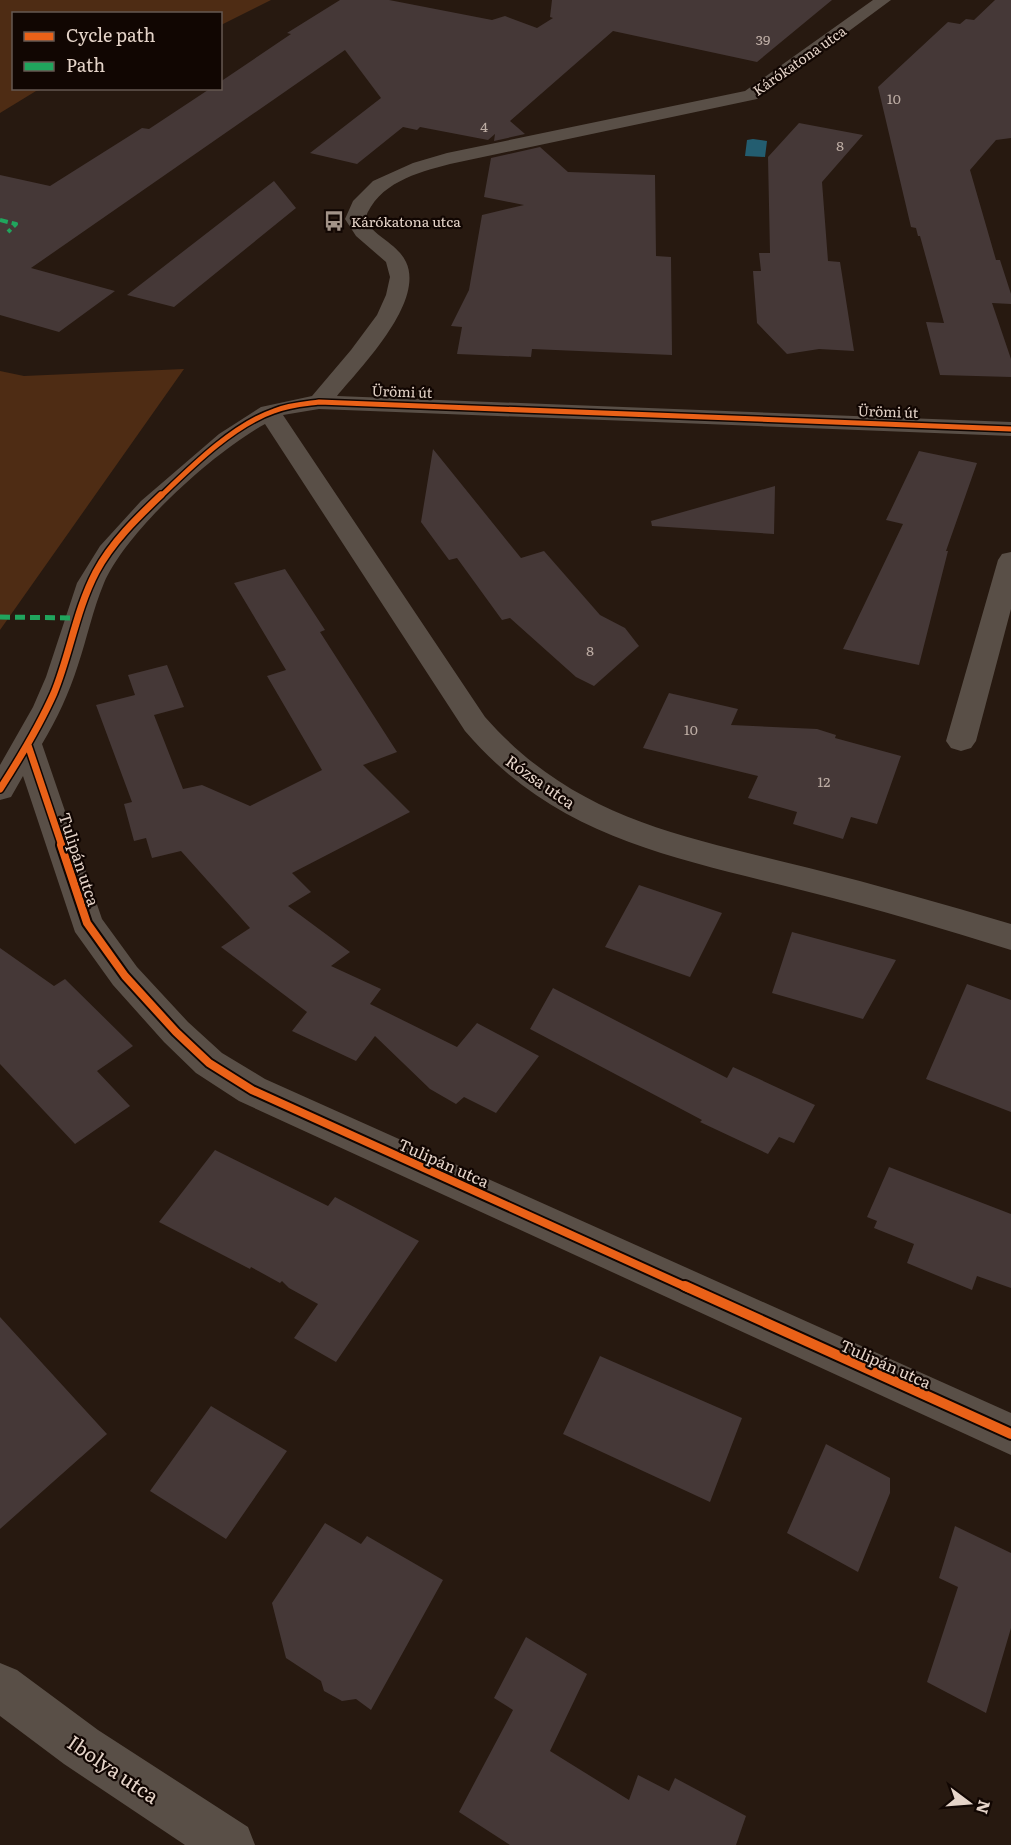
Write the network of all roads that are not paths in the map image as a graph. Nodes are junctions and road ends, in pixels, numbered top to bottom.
1 (883, 0) edge
2 (318, 402) junction
3 (269, 412) junction
4 (1011, 429) edge
5 (1011, 560) edge
6 (961, 741) dead end
7 (28, 745) junction
8 (0, 789) edge
9 (1011, 937) edge
10 (1011, 1434) edge
11 (0, 1687) edge
12 (230, 1845) edge

1 - 2 street, Kárókatona utca
2 - 3 street, Ürömi út
2 - 4 street, Ürömi út
3 - 7 street, Ürömi út
3 - 9 street, Rózsa utca
5 - 6 street
7 - 8 street, Ürömi út
7 - 10 street, Tulipán utca
11 - 12 street, Ibolya utca

